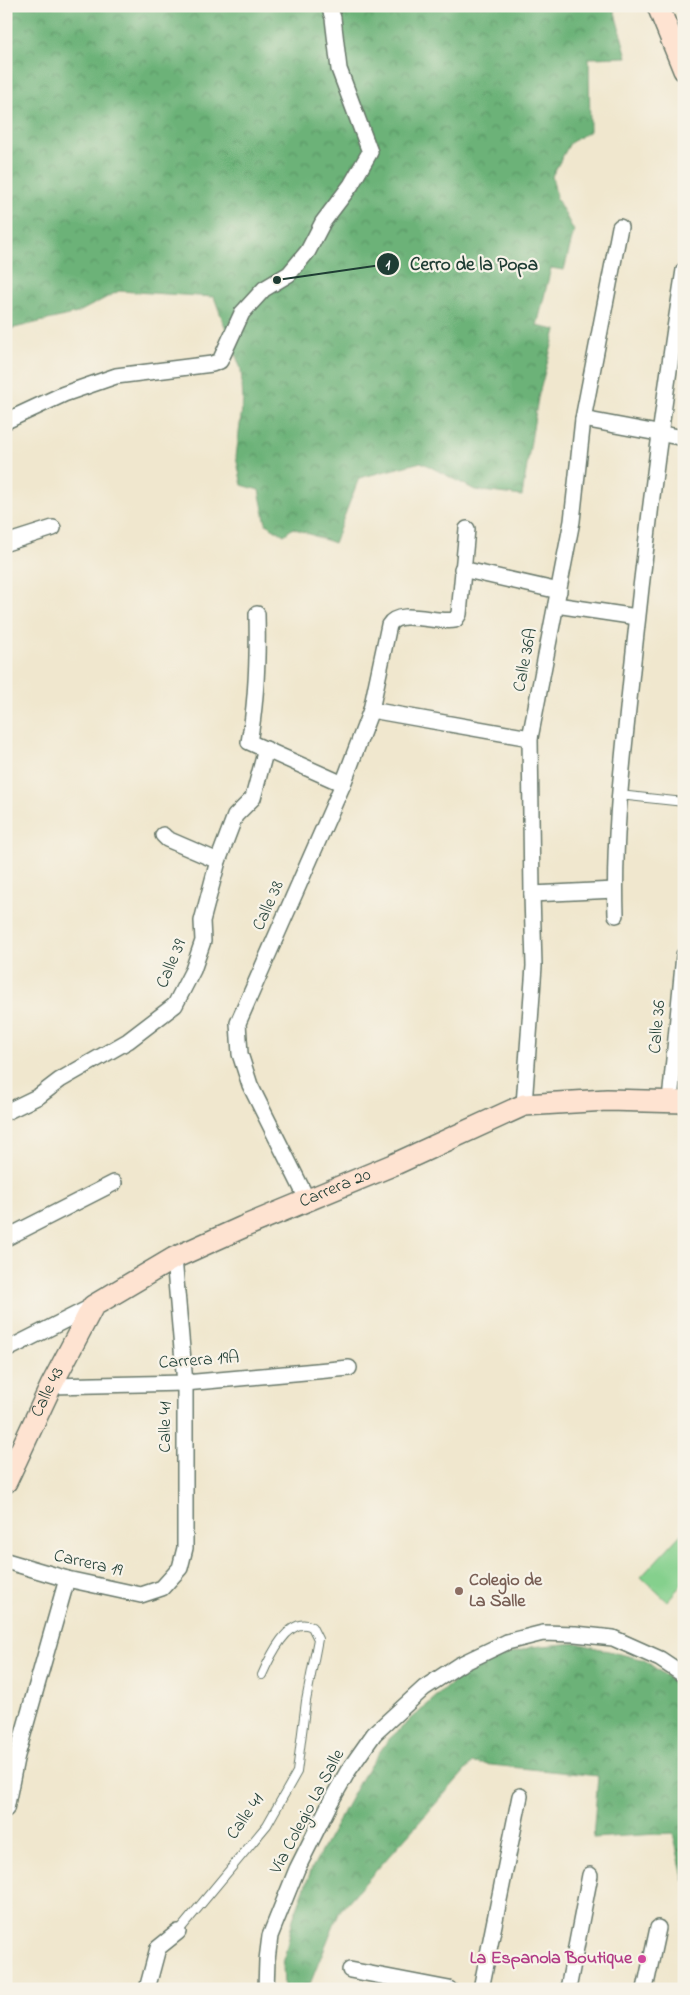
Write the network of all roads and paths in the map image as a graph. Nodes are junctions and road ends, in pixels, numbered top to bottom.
1 (329, 6) edge
2 (658, 6) edge
3 (684, 70) edge
4 (620, 227) dead end
5 (684, 270) edge
6 (583, 419) junction
7 (6, 421) edge
8 (659, 433) junction
9 (684, 438) edge
10 (53, 528) dead end
11 (467, 529) dead end
12 (6, 543) edge
13 (462, 568) junction
14 (558, 598) junction
15 (257, 614) dead end
16 (637, 617) junction
17 (371, 710) junction
18 (530, 738) junction
19 (266, 749) junction
20 (343, 784) junction
21 (619, 795) junction
22 (684, 802) edge
23 (163, 835) dead end
24 (218, 861) junction
25 (615, 890) junction
26 (532, 894) junction
27 (616, 915) dead end
28 (684, 955) edge
29 (683, 972) edge
30 (677, 1102) edge
31 (524, 1105) junction
32 (6, 1112) edge
33 (114, 1183) dead end
34 (308, 1201) junction
35 (6, 1238) edge
36 (174, 1258) junction
37 (93, 1306) junction
38 (6, 1350) edge
39 (349, 1368) dead end
40 (184, 1383) junction
41 (51, 1386) junction
42 (6, 1482) edge
43 (6, 1561) edge
44 (67, 1579) junction
45 (162, 1588) joint
46 (262, 1675) dead end
47 (684, 1675) edge
48 (520, 1796) dead end
49 (6, 1809) edge
50 (590, 1875) dead end
51 (658, 1928) dead end
52 (178, 1932) joint
53 (350, 1970) dead end
54 (147, 1989) edge
55 (266, 1989) edge
56 (449, 1989) edge
57 (481, 1989) edge
58 (568, 1989) edge
59 (645, 1989) edge

1 - 7 street
2 - 3 street
4 - 6 street, Calle 36A
5 - 8 street
6 - 8 street
6 - 14 street, Calle 36A
8 - 9 street
8 - 16 street
10 - 12 street
11 - 13 street
13 - 14 street
13 - 17 street, Calle 38
14 - 16 street
14 - 18 street, Calle 36A
15 - 19 street
16 - 21 street
17 - 18 street
17 - 20 street, Calle 38
18 - 26 street, Calle 36A
19 - 20 street
19 - 24 street, Calle 39
20 - 34 street, Calle 38
21 - 22 lane
21 - 25 street
23 - 24 street
24 - 32 street, Calle 39
25 - 26 street
25 - 27 street
26 - 31 street, Calle 36A
28 - 29 street, Calle 36
29 - 30 street, Calle 36
30 - 31 street, Carrera 20
31 - 34 street, Carrera 20
33 - 35 street
34 - 36 street, Carrera 20
36 - 37 street, Carrera 20
36 - 40 street, Calle 41
37 - 38 street, Carrera 20
37 - 41 street, Calle 43
39 - 40 street, Carrera 19A
40 - 41 street, Carrera 19A
40 - 45 street, Calle 41
41 - 42 street, Calle 43
43 - 44 street, Carrera 19
44 - 45 street, Carrera 19
44 - 49 street
46 - 52 lane, Calle 41
47 - 55 street, Vía Colegio La Salle
48 - 57 street
50 - 58 street
51 - 59 street
52 - 54 street, Calle 41
53 - 56 street

